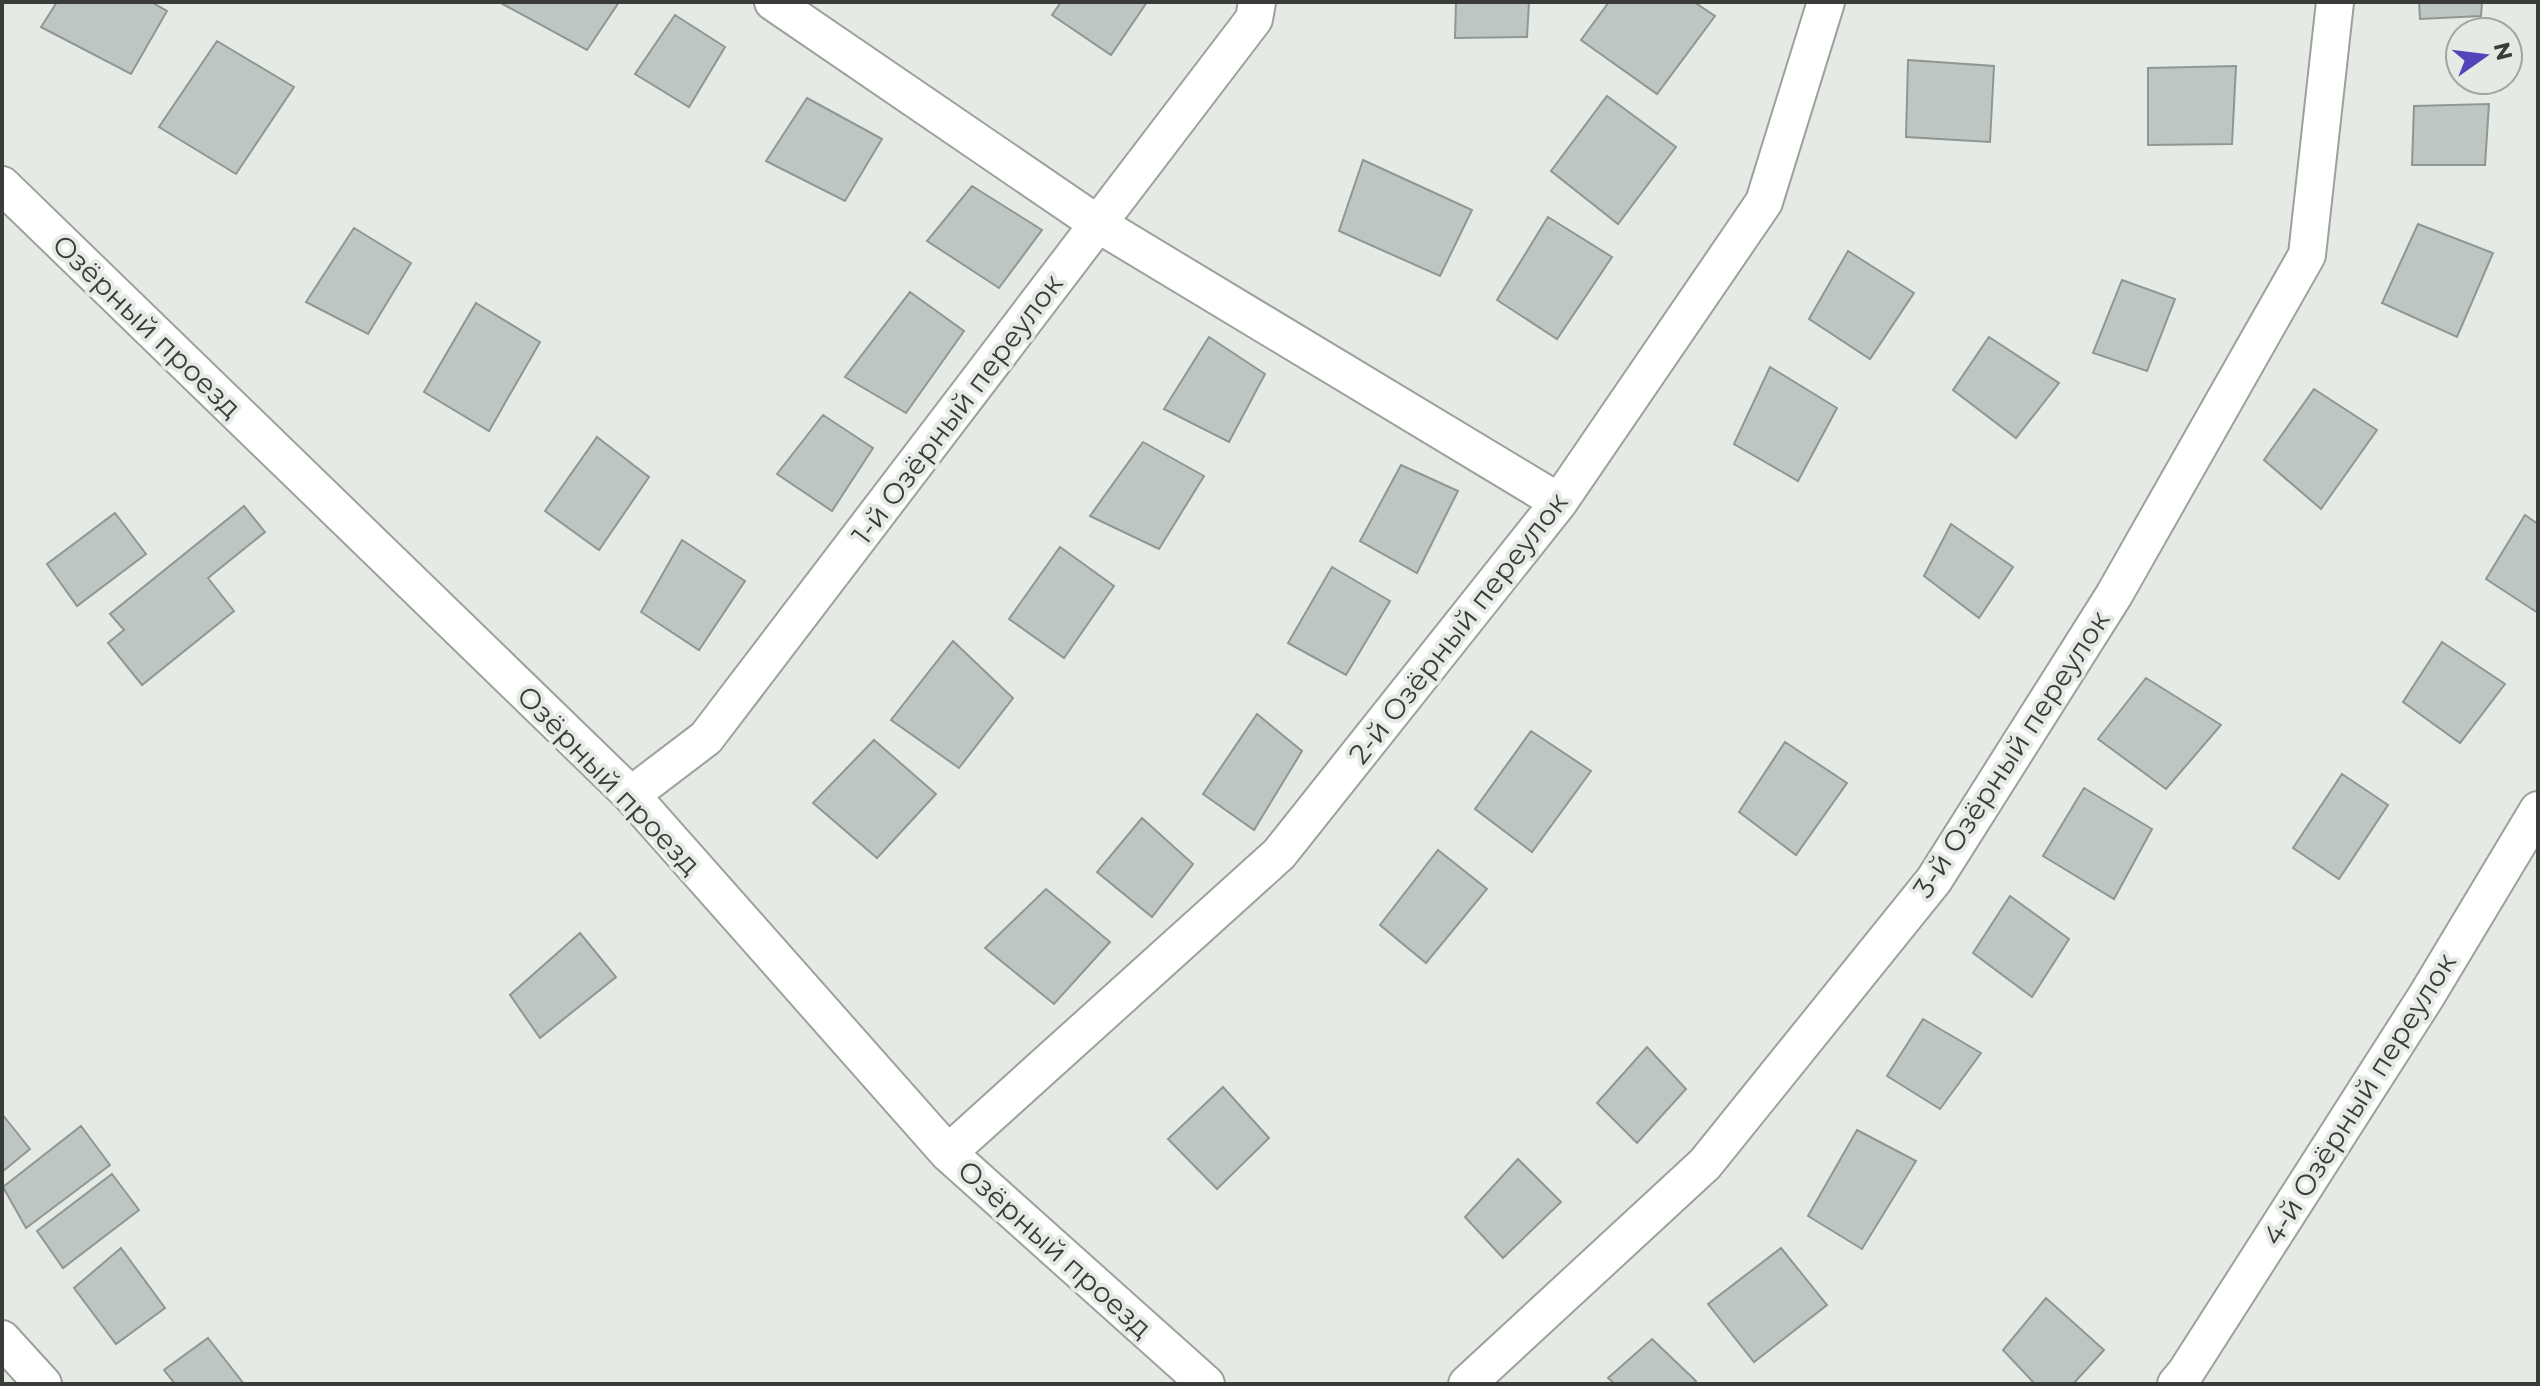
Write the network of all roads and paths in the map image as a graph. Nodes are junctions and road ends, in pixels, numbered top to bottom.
1 (773, 2) edge
2 (1257, 2) edge
3 (1826, 2) edge
4 (2335, 2) edge
5 (2, 185) edge
6 (1098, 224) junction
7 (1559, 502) junction
8 (631, 795) junction
9 (2538, 810) edge
10 (948, 1153) junction
11 (2, 1339) edge
12 (43, 1384) edge
13 (1206, 1384) edge
14 (1467, 1384) edge
15 (2176, 1384) edge

1 - 6 street
2 - 6 street, 1-й Озёрный переулок
3 - 7 street, 2-й Озёрный переулок
4 - 14 street, 3-й Озёрный переулок
5 - 8 street, Озёрный проезд
6 - 7 street
6 - 8 street, 1-й Озёрный переулок
7 - 10 street, 2-й Озёрный переулок
8 - 10 street, Озёрный проезд
9 - 15 street, 4-й Озёрный переулок
10 - 13 street, Озёрный проезд
11 - 12 street

